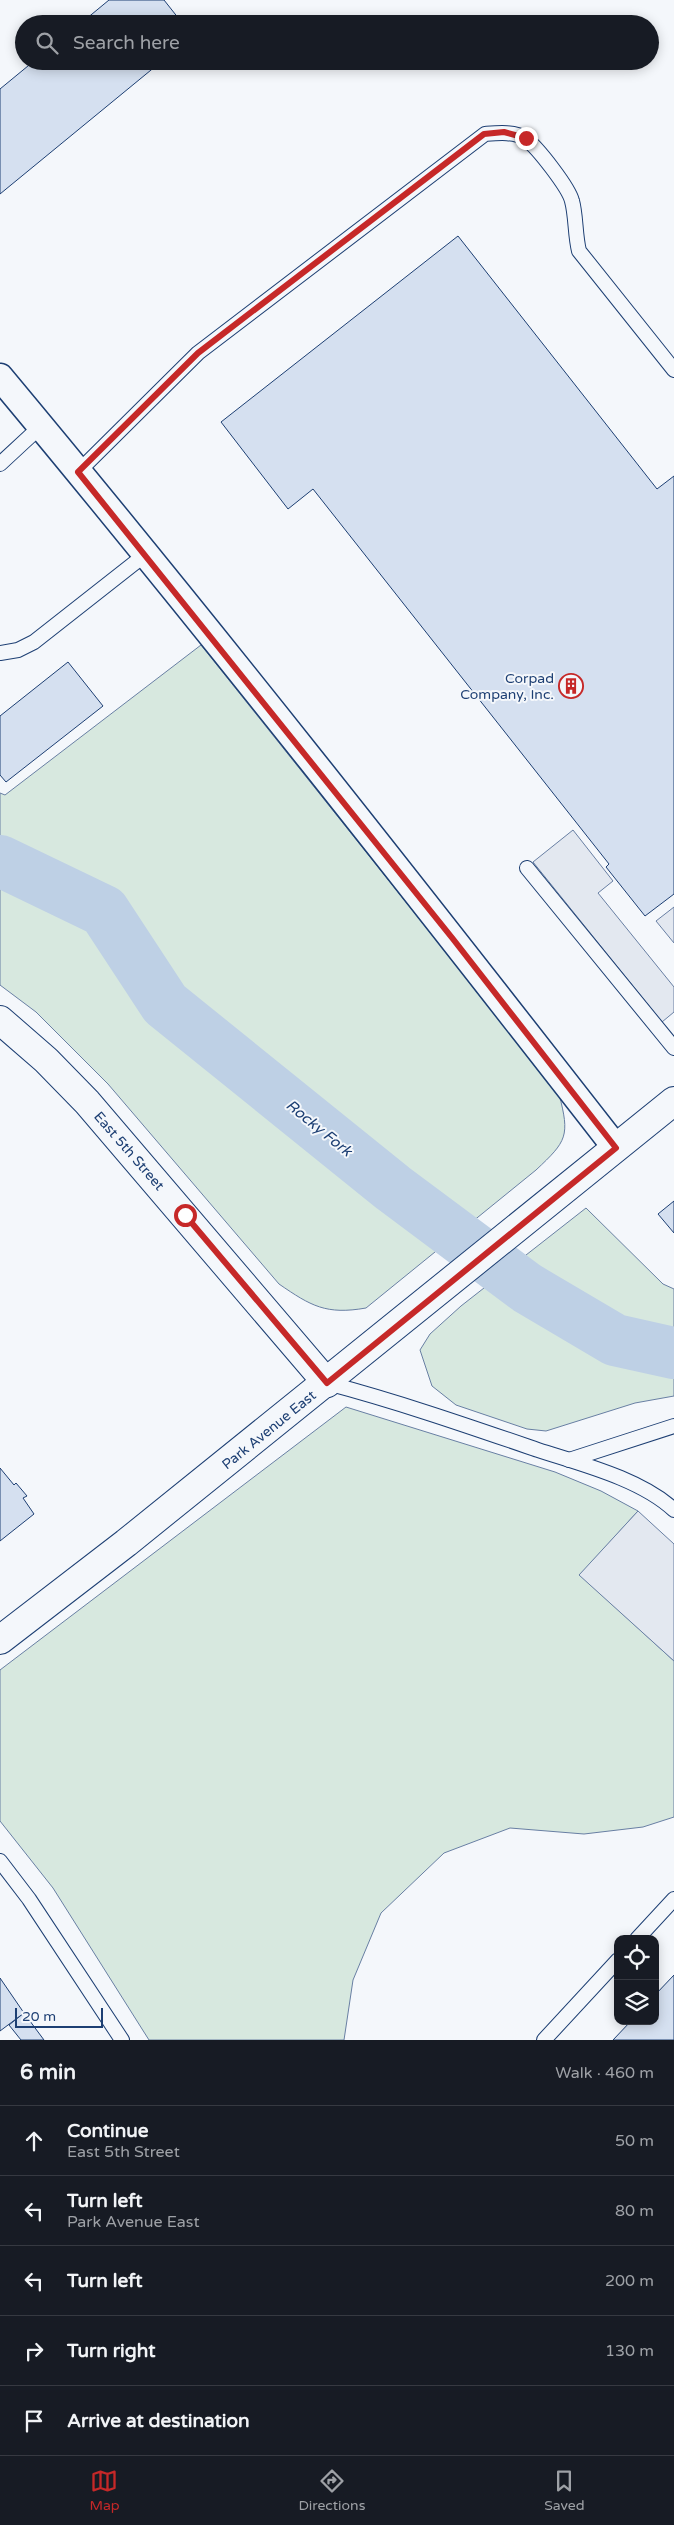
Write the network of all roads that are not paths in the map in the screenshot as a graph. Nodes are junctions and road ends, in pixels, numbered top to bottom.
1 (674, 370) edge
2 (0, 377) edge
3 (41, 426) junction
4 (0, 464) edge
5 (78, 472) junction
6 (146, 554) junction
7 (0, 653) edge
8 (528, 868) dead end
9 (0, 1020) edge
10 (674, 1048) edge
11 (674, 1101) edge
12 (616, 1148) junction
13 (327, 1383) junction
14 (674, 1426) edge
15 (569, 1460) junction
16 (674, 1510) edge
17 (0, 1640) edge
18 (0, 1861) edge
19 (674, 1899) edge
20 (641, 1935) edge
21 (614, 1964) edge
22 (122, 2040) edge
23 (544, 2040) edge

1 - 5 lane
2 - 3 street
3 - 4 lane
3 - 5 street
5 - 6 street
6 - 7 lane
6 - 12 street
8 - 10 lane
9 - 13 main road, East 5th Street
11 - 12 main road, Park Avenue East
12 - 13 main road, Park Avenue East
13 - 15 lane
13 - 17 main road, Park Avenue East
14 - 15 lane
15 - 16 lane
18 - 22 lane
19 - 20 lane
21 - 23 lane

